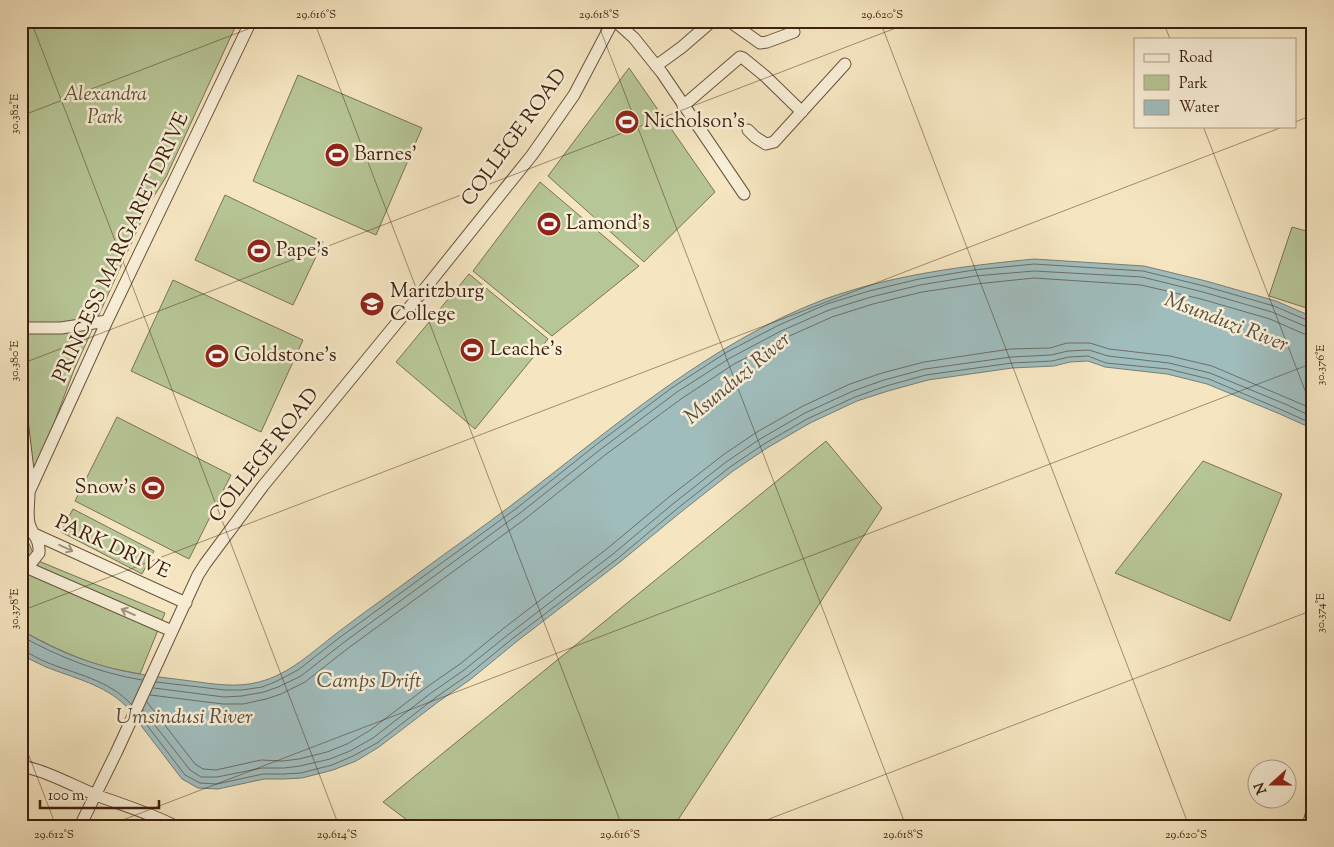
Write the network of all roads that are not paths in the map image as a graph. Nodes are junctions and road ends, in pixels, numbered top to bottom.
1 (250, 21) edge
2 (614, 21) edge
3 (712, 21) edge
4 (729, 21) edge
5 (794, 32) dead end
6 (846, 64) dead end
7 (656, 66) junction
8 (683, 106) junction
9 (802, 112) junction
10 (748, 130) dead end
11 (744, 194) dead end
12 (108, 320) junction
13 (21, 328) edge
14 (21, 412) edge
15 (30, 491) junction
16 (21, 507) edge
17 (21, 528) edge
18 (33, 533) junction
19 (23, 566) edge
20 (186, 602) junction
21 (172, 631) junction
22 (21, 766) edge
23 (95, 794) junction
24 (1313, 808) edge
25 (80, 826) edge
26 (175, 826) edge
27 (1308, 826) edge

1 - 12 street, PRINCESS MARGARET DRIVE
2 - 7 street
2 - 20 street, COLLEGE ROAD
3 - 7 street
4 - 5 street
6 - 9 street
7 - 8 street
8 - 9 street
8 - 11 street
9 - 10 street
12 - 13 street
12 - 15 street, PRINCESS MARGARET DRIVE
14 - 15 street
15 - 16 street, PRINCESS MARGARET DRIVE
15 - 18 street, PRINCESS MARGARET DRIVE
17 - 18 street, PARK DRIVE
18 - 19 street, PRINCESS MARGARET DRIVE
18 -> 20 street, PARK DRIVE
21 -> 19 street
20 - 21 street, COLLEGE ROAD
21 - 23 street, COLLEGE ROAD
22 - 23 street
23 - 25 street, COLLEGE ROAD
23 - 26 street
24 - 27 street

